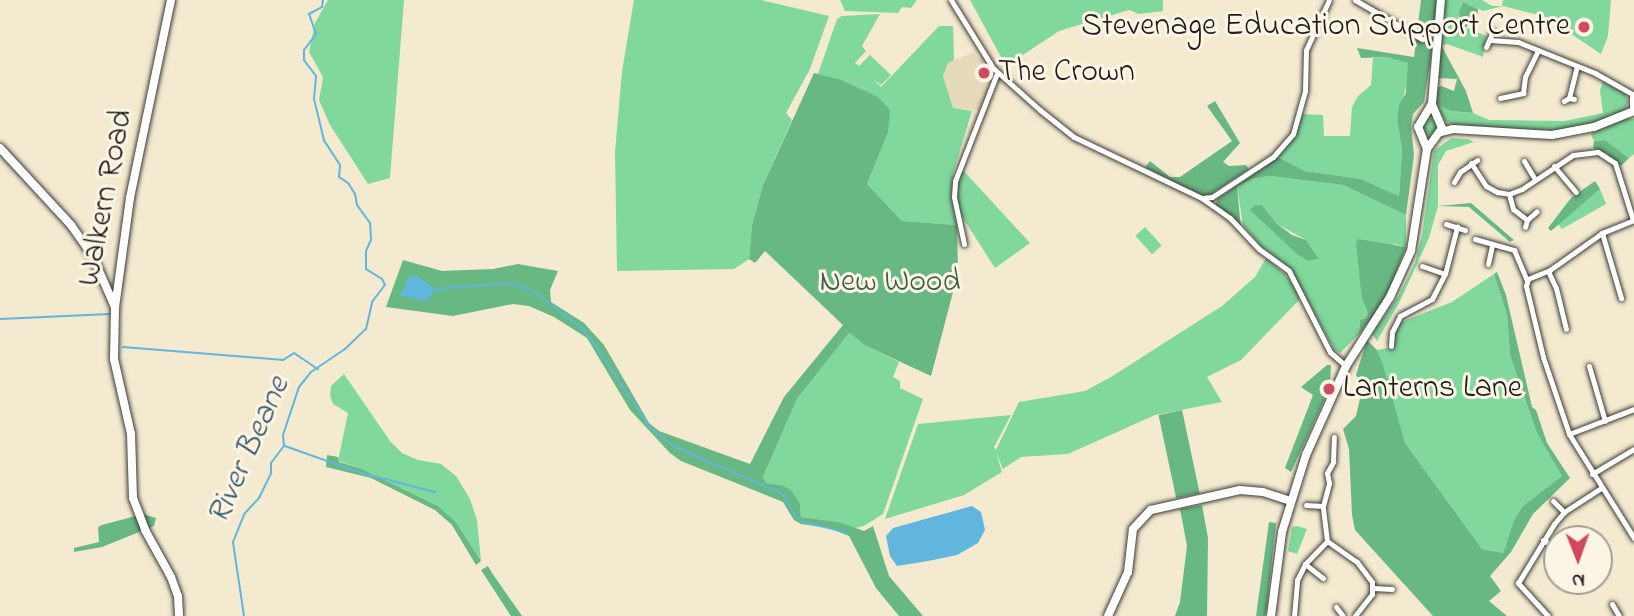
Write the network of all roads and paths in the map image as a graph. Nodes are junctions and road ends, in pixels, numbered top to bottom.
1 (171, 0) edge
2 (951, 0) edge
3 (1329, 0) edge
4 (1354, 0) edge
5 (1441, 0) edge
6 (1493, 31) dead end
7 (1422, 39) dead end
8 (1490, 40) junction
9 (1486, 47) dead end
10 (1538, 50) junction
11 (1577, 66) junction
12 (997, 73) junction
13 (1634, 96) edge
14 (1499, 98) dead end
15 (1569, 99) dead end
16 (1432, 104) junction
17 (1634, 111) edge
18 (1426, 116) junction
19 (1439, 128) junction
20 (1423, 137) junction
21 (0, 148) edge
22 (1427, 149) junction
23 (1524, 161) dead end
24 (1554, 166) junction
25 (1535, 179) junction
26 (1454, 182) dead end
27 (1576, 192) dead end
28 (1509, 194) junction
29 (1202, 198) junction
30 (1536, 211) dead end
31 (1634, 220) edge
32 (1446, 224) dead end
33 (1457, 228) junction
34 (1465, 230) dead end
35 (1602, 233) junction
36 (1475, 239) dead end
37 (964, 244) dead end
38 (1492, 245) junction
39 (1488, 264) dead end
40 (1422, 266) dead end
41 (1548, 271) junction
42 (1445, 274) junction
43 (1527, 280) junction
44 (1621, 298) dead end
45 (115, 307) junction
46 (1566, 329) dead end
47 (1391, 346) dead end
48 (1346, 366) junction
49 (1589, 366) dead end
50 (1634, 410) edge
51 (1605, 421) junction
52 (1569, 434) junction
53 (1336, 442) dead end
54 (1634, 449) edge
55 (1327, 472) junction
56 (1592, 474) junction
57 (1320, 476) dead end
58 (1601, 488) junction
59 (1291, 501) junction
60 (1552, 501) dead end
61 (1306, 505) dead end
62 (1323, 506) junction
63 (1564, 512) junction
64 (1634, 519) edge
65 (1626, 524) junction
66 (1554, 525) edge
67 (1634, 538) edge
68 (1543, 540) edge
69 (1327, 541) junction
70 (1305, 564) junction
71 (1323, 578) dead end
72 (1373, 589) junction
73 (1392, 589) dead end
74 (1612, 604) dead end
75 (1336, 607) dead end
76 (179, 616) edge
77 (1108, 616) edge
78 (1271, 616) edge
79 (1294, 616) edge
80 (1343, 616) edge
81 (1355, 616) edge
82 (1548, 616) edge
83 (1619, 616) edge

1 - 45 street, Walkern Road
2 - 12 street
3 - 29 street
4 - 7 street
5 - 16 street
6 - 8 street
8 - 9 street
8 - 10 street
10 - 11 street
10 - 14 street
11 - 13 street
11 - 15 street
12 - 29 street
12 - 37 street
13 - 17 street
16 - 18 street
16 - 19 street
17 - 19 street
18 - 19 street
18 - 20 street
19 - 20 street
19 - 22 street
20 - 22 street
21 - 45 street, Walkern Road
22 - 48 street
23 - 25 street
24 - 25 street
24 - 27 street
24 - 31 street
25 - 28 street
26 - 28 street
28 - 30 street
29 - 48 street
31 - 35 street
32 - 33 street
33 - 34 street
33 - 42 street
35 - 41 street
35 - 44 street
36 - 38 street
38 - 39 street
38 - 43 street
40 - 42 street
41 - 43 street
41 - 46 street
42 - 47 street
43 - 52 street
45 - 76 street
48 - 59 street
49 - 51 street
50 - 51 street
51 - 52 street
52 - 56 street
53 - 55 street
54 - 56 street
55 - 57 street
55 - 62 street
56 - 58 street
58 - 63 street
58 - 65 street
59 - 77 street
59 - 78 street
60 - 63 street
61 - 62 street
62 - 69 street
63 - 66 street
64 - 65 street
65 - 67 street
68 - 82 street
69 - 70 street
69 - 72 street
70 - 71 street
70 - 79 street
72 - 73 street
72 - 81 street
74 - 83 street
75 - 80 street

